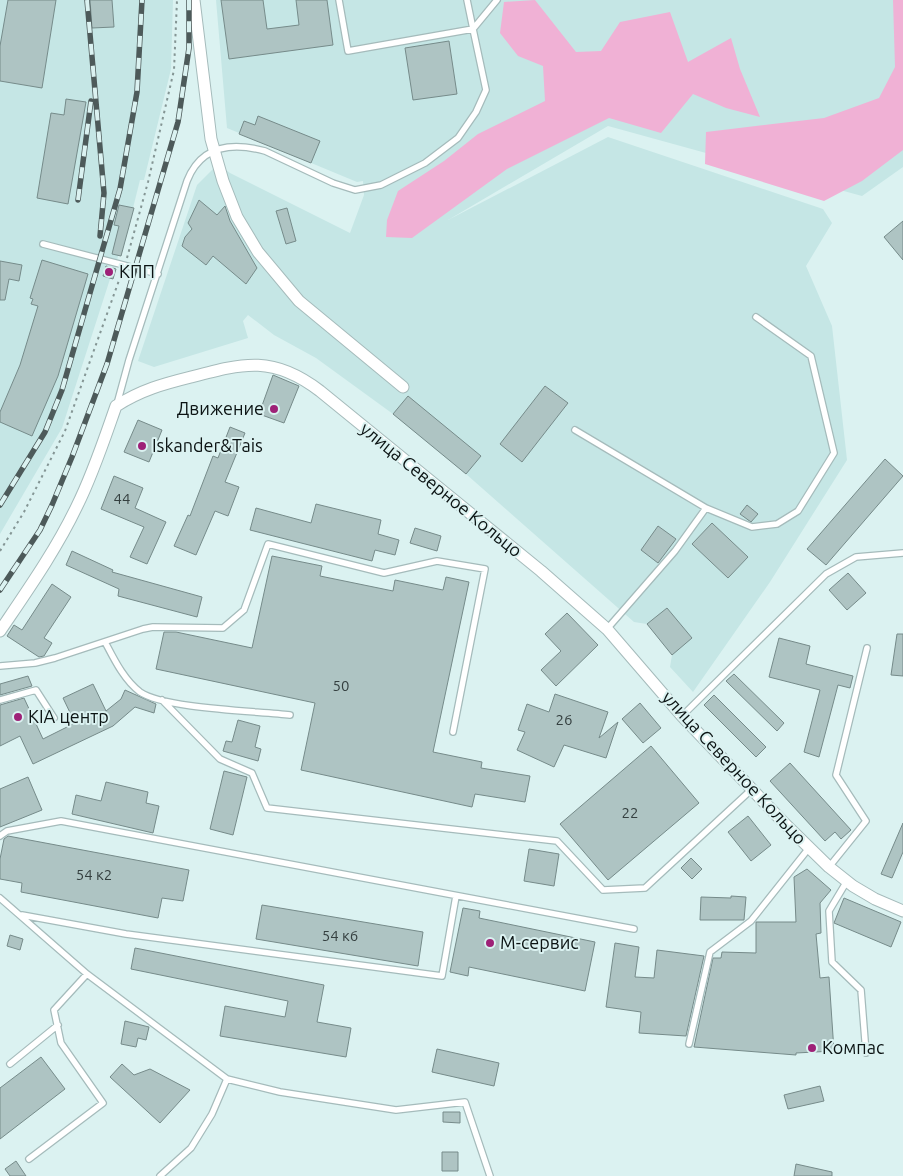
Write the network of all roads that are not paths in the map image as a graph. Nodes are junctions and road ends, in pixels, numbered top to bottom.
1 (194, 0) edge
2 (339, 0) edge
3 (467, 0) edge
4 (497, 0) edge
5 (472, 29) junction
6 (214, 151) junction
7 (43, 244) dead end
8 (158, 274) junction
9 (756, 317) dead end
10 (403, 388) dead end
11 (116, 406) junction
12 (575, 430) dead end
13 (706, 508) junction
14 (903, 553) edge
15 (608, 629) junction
16 (0, 631) edge
17 (105, 642) junction
18 (867, 648) dead end
19 (0, 666) edge
20 (0, 700) edge
21 (162, 700) junction
22 (290, 715) dead end
23 (682, 716) junction
24 (54, 718) dead end
25 (453, 732) dead end
26 (751, 790) junction
27 (0, 836) edge
28 (809, 848) junction
29 (829, 867) junction
30 (847, 881) junction
31 (456, 896) junction
32 (0, 898) edge
33 (903, 911) edge
34 (20, 915) junction
35 (634, 929) dead end
36 (87, 974) junction
37 (58, 1025) junction
38 (689, 1044) dead end
39 (866, 1053) dead end
40 (10, 1064) dead end
41 (227, 1079) junction
42 (29, 1159) dead end
43 (160, 1176) edge
44 (490, 1176) edge

1 - 6 street
2 - 5 lane
3 - 5 lane
4 - 5 lane
5 - 6 lane
6 - 8 lane
6 - 10 street
7 - 8 lane
8 - 11 lane
9 - 13 lane
11 - 15 street, улица Северное Кольцо
11 - 16 street
12 - 13 lane
13 - 15 lane
14 - 23 lane
15 - 23 street, улица Северное Кольцо
17 - 19 lane
17 - 21 lane
17 - 25 lane
18 - 29 lane
20 - 24 lane
21 - 22 lane
21 - 26 lane
23 - 26 street, улица Северное Кольцо
26 - 28 street, улица Северное Кольцо
27 - 31 lane
28 - 29 street, улица Северное Кольцо
28 - 38 lane
29 - 30 street, улица Северное Кольцо
30 - 33 street, улица Северное Кольцо
30 - 39 lane
31 - 34 lane
31 - 35 lane
32 - 34 lane
34 - 36 lane
36 - 37 lane
36 - 41 lane
37 - 40 lane
37 - 42 lane
41 - 43 lane
41 - 44 lane

